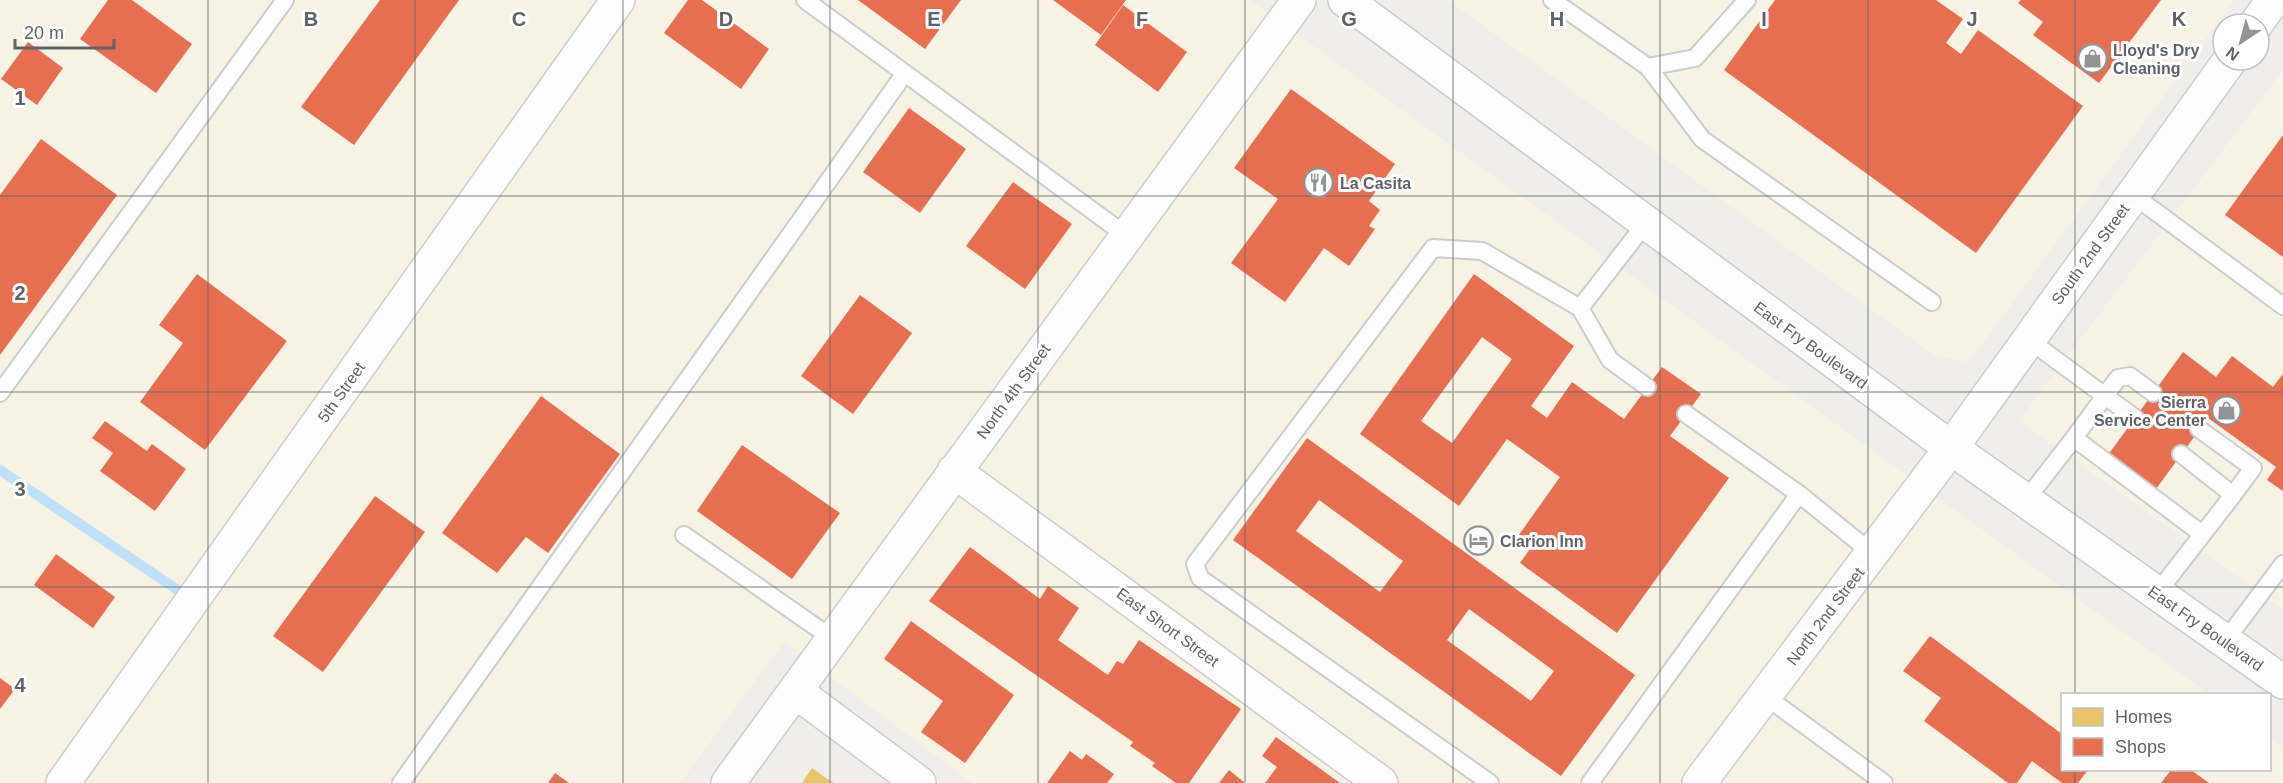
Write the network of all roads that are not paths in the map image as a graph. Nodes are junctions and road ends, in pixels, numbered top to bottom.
1 (285, 0) edge
2 (618, 0) edge
3 (805, 0) edge
4 (1299, 0) edge
5 (1345, 0) edge
6 (1552, 0) edge
7 (1747, 0) edge
8 (1648, 67) junction
9 (2221, 72) edge
10 (905, 73) junction
11 (2133, 195) junction
12 (1646, 223) junction
13 (1127, 236) junction
14 (1932, 302) dead end
15 (2283, 306) edge
16 (1580, 308) junction
17 (2029, 340) junction
18 (1647, 387) dead end
19 (0, 393) edge
20 (2153, 393) dead end
21 (2104, 395) junction
22 (1686, 414) dead end
23 (2134, 418) dead end
24 (2199, 429) dead end
25 (2074, 438) junction
26 (1951, 448) junction
27 (2181, 454) dead end
28 (954, 471) junction
29 (1799, 494) junction
30 (2233, 495) junction
31 (2025, 501) junction
32 (2202, 534) junction
33 (684, 535) dead end
34 (1872, 553) junction
35 (2283, 564) edge
36 (2157, 593) junction
37 (833, 639) junction
38 (2225, 641) junction
39 (2283, 682) edge
40 (795, 691) junction
41 (1765, 696) junction
42 (63, 783) edge
43 (401, 783) edge
44 (728, 783) edge
45 (919, 783) edge
46 (1381, 783) edge
47 (1490, 783) edge
48 (1590, 783) edge
49 (1699, 783) edge
50 (1884, 783) edge

1 - 19 lane
2 - 42 street, 5th Street
3 - 10 lane
4 - 13 street, North 4th Street
5 - 12 street, East Fry Boulevard
6 - 8 lane
7 - 8 lane
8 - 14 lane
9 - 11 street, South 2nd Street
10 - 13 lane
10 - 43 lane
11 - 15 lane
11 - 17 street, South 2nd Street
12 - 16 lane
12 - 26 street, East Fry Boulevard
13 - 28 street, North 4th Street
16 - 18 lane
16 - 47 lane
17 - 21 lane
17 - 26 street, South 2nd Street
20 - 21 lane
21 - 23 lane
21 - 25 lane
22 - 29 lane
24 - 30 lane
25 - 31 lane
25 - 32 lane
26 - 31 street, East Fry Boulevard
26 - 34 street, North 2nd Street
27 - 30 lane
28 - 37 street, North 4th Street
28 - 46 street, East Short Street
29 - 34 lane
29 - 48 lane
30 - 32 lane
31 - 36 street, East Fry Boulevard
32 - 36 lane
33 - 37 lane
34 - 41 street, North 2nd Street
35 - 38 lane
36 - 38 street, East Fry Boulevard
37 - 40 street, North 4th Street
38 - 39 street, East Fry Boulevard
40 - 44 street, North 4th Street
40 - 45 street
41 - 49 street, North 2nd Street
41 - 50 lane

